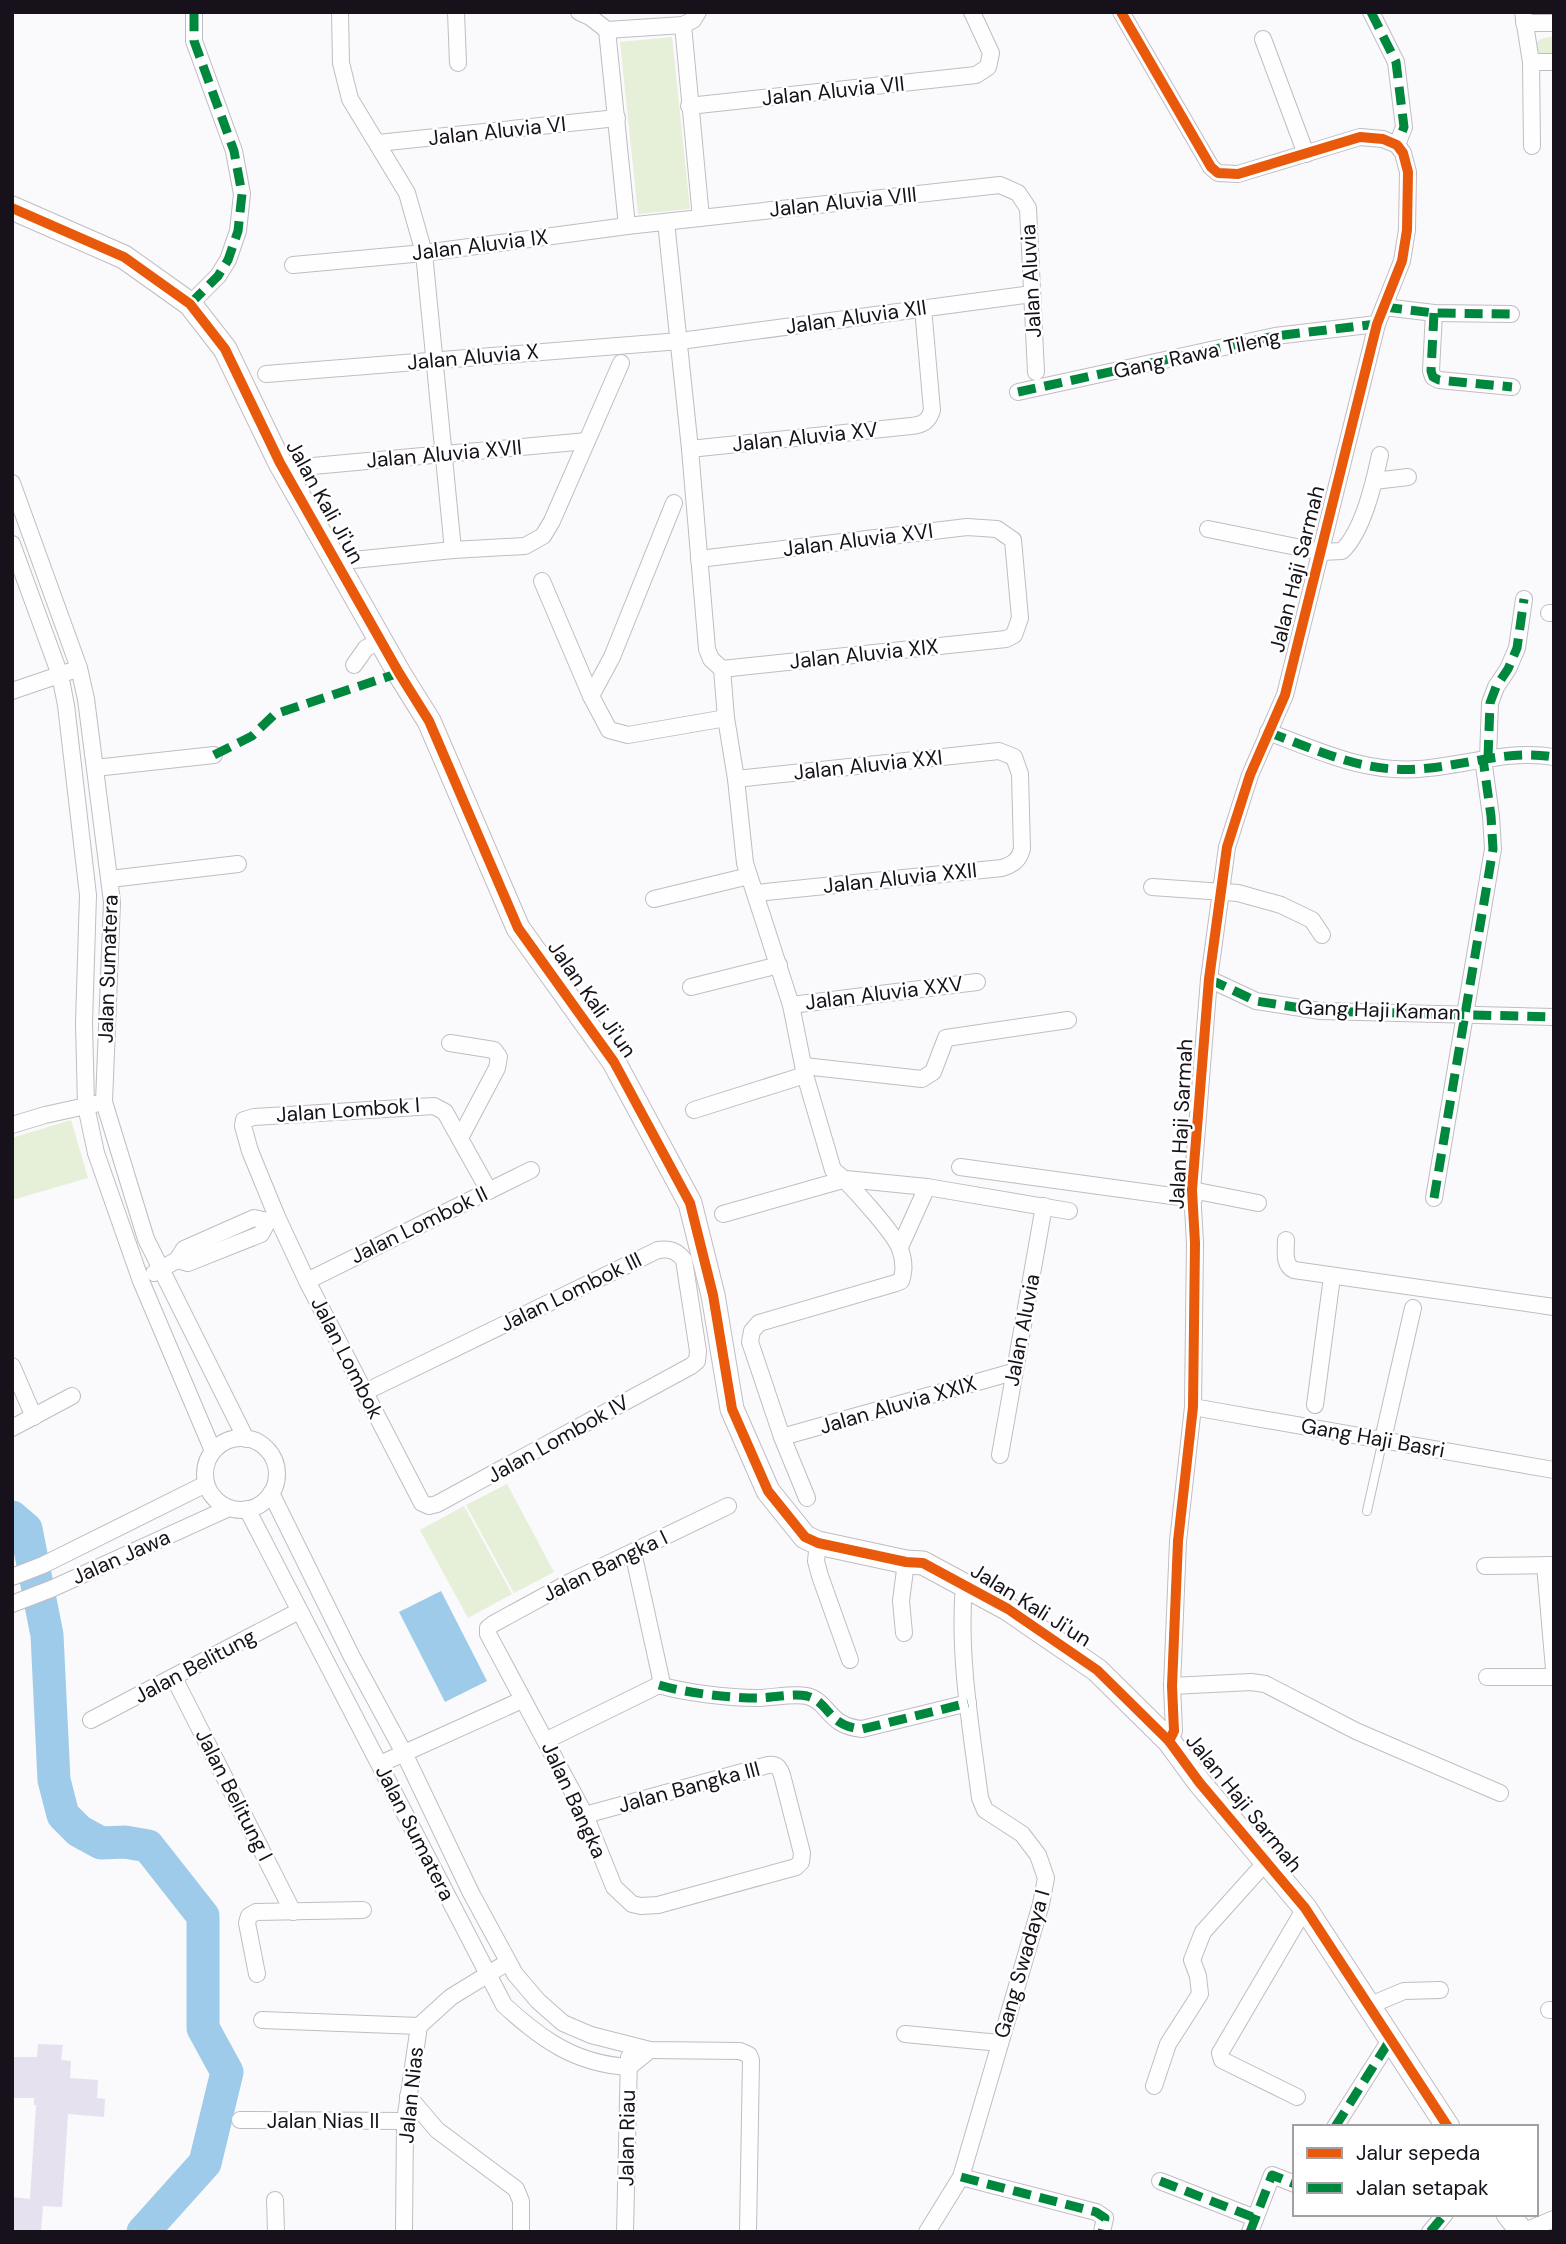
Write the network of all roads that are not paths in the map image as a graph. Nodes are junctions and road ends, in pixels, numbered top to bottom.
1 (194, 12) edge
2 (340, 12) edge
3 (456, 12) edge
4 (579, 12) edge
5 (698, 12) edge
6 (972, 12) edge
7 (1121, 12) edge
8 (1371, 12) edge
9 (1524, 18) edge
10 (635, 20) edge
11 (655, 20) edge
12 (1554, 23) edge
13 (683, 25) junction
14 (607, 30) junction
15 (1263, 39) dead end
16 (1531, 62) junction
17 (1554, 62) edge
18 (458, 63) dead end
19 (690, 106) junction
20 (617, 118) junction
21 (378, 143) junction
22 (1397, 145) junction
23 (1532, 146) dead end
24 (1306, 154) junction
25 (1018, 193) joint
26 (12, 208) edge
27 (701, 218) junction
28 (666, 222) junction
29 (627, 226) junction
30 (424, 253) junction
31 (293, 265) dead end
32 (1032, 294) junction
33 (190, 304) junction
34 (1384, 307) junction
35 (923, 308) junction
36 (1434, 313) junction
37 (1511, 314) dead end
38 (1377, 324) junction
39 (680, 341) junction
40 (434, 360) junction
41 (621, 363) dead end
42 (1036, 372) dead end
43 (266, 374) dead end
44 (1512, 387) dead end
45 (1018, 392) dead end
46 (587, 441) junction
47 (690, 449) junction
48 (443, 454) junction
49 (1380, 455) dead end
50 (302, 467) dead end
51 (1408, 477) dead end
52 (1374, 481) junction
53 (12, 483) edge
54 (674, 503) dead end
55 (1208, 529) dead end
56 (30, 530) junction
57 (12, 536) edge
58 (12, 544) edge
59 (453, 550) junction
60 (1321, 552) junction
61 (699, 559) junction
62 (353, 560) dead end
63 (542, 581) dead end
64 (1524, 599) dead end
65 (1006, 639) joint
66 (380, 640) junction
67 (354, 665) dead end
68 (79, 668) junction
69 (722, 669) junction
70 (60, 675) junction
71 (12, 691) edge
72 (591, 696) junction
73 (726, 718) junction
74 (1268, 732) junction
75 (214, 755) dead end
76 (1554, 757) edge
77 (1486, 759) junction
78 (95, 768) junction
79 (736, 779) junction
80 (1023, 836) joint
81 (238, 864) dead end
82 (749, 876) junction
83 (110, 879) junction
84 (1152, 887) dead end
85 (756, 893) junction
86 (1222, 893) junction
87 (654, 900) dead end
88 (1321, 935) dead end
89 (779, 965) junction
90 (1209, 979) junction
91 (977, 982) dead end
92 (691, 987) dead end
93 (792, 1005) junction
94 (1466, 1014) junction
95 (1554, 1017) edge
96 (1068, 1020) dead end
97 (450, 1043) dead end
98 (805, 1070) junction
99 (104, 1102) junction
100 (86, 1106) junction
101 (694, 1110) dead end
102 (244, 1120) joint
103 (12, 1125) edge
104 (460, 1138) junction
105 (960, 1167) dead end
106 (531, 1170) dead end
107 (846, 1179) junction
108 (927, 1188) junction
109 (489, 1191) junction
110 (1193, 1195) junction
111 (1434, 1198) dead end
112 (1258, 1203) dead end
113 (1044, 1206) junction
114 (1069, 1211) dead end
115 (723, 1214) dead end
116 (273, 1219) junction
117 (1286, 1240) dead end
118 (900, 1247) junction
119 (160, 1270) junction
120 (1332, 1277) junction
121 (141, 1281) junction
122 (307, 1281) junction
123 (1554, 1307) edge
124 (1413, 1308) dead end
125 (697, 1361) joint
126 (12, 1366) edge
127 (1013, 1372) junction
128 (365, 1392) junction
129 (72, 1396) dead end
130 (1315, 1405) dead end
131 (1193, 1407) junction
132 (34, 1418) junction
133 (12, 1428) edge
134 (782, 1437) junction
135 (246, 1439) junction
136 (1383, 1439) junction
137 (213, 1451) junction
138 (1000, 1455) dead end
139 (1554, 1470) edge
140 (206, 1484) junction
141 (271, 1493) junction
142 (418, 1497) joint
143 (807, 1498) dead end
144 (728, 1506) dead end
145 (229, 1508) junction
146 (247, 1510) junction
147 (1367, 1511) dead end
148 (818, 1543) junction
149 (633, 1552) junction
150 (906, 1562) junction
151 (1550, 1565) edge
152 (1485, 1566) dead end
153 (12, 1577) edge
154 (964, 1585) junction
155 (19, 1602) edge
156 (299, 1611) junction
157 (904, 1633) dead end
158 (488, 1634) joint
159 (850, 1660) dead end
160 (1554, 1669) edge
161 (1487, 1677) dead end
162 (1554, 1677) edge
163 (174, 1678) junction
164 (659, 1685) junction
165 (1172, 1686) junction
166 (523, 1700) junction
167 (968, 1703) junction
168 (90, 1720) dead end
169 (547, 1740) junction
170 (1169, 1741) junction
171 (404, 1753) junction
172 (380, 1764) junction
173 (1500, 1793) dead end
174 (585, 1815) junction
175 (1265, 1863) junction
176 (625, 1899) joint
177 (1305, 1908) junction
178 (363, 1910) dead end
179 (293, 1912) junction
180 (509, 1962) junction
181 (257, 1974) dead end
182 (487, 1975) junction
183 (1440, 1990) dead end
184 (1367, 2006) junction
185 (262, 2020) dead end
186 (419, 2026) junction
187 (905, 2034) dead end
188 (1391, 2040) junction
189 (1000, 2043) junction
190 (629, 2044) junction
191 (650, 2050) junction
192 (629, 2067) junction
193 (1153, 2086) dead end
194 (408, 2096) junction
195 (1297, 2097) dead end
196 (240, 2120) dead end
197 (405, 2121) junction
198 (1336, 2125) edge
199 (1447, 2125) edge
200 (961, 2177) junction
201 (1160, 2181) dead end
202 (1293, 2183) edge
203 (275, 2200) dead end
204 (1443, 2216) edge
205 (1510, 2216) edge
206 (1554, 2219) edge
207 (1253, 2225) edge
208 (276, 2232) edge
209 (404, 2232) edge
210 (521, 2232) edge
211 (625, 2232) edge
212 (748, 2232) edge
213 (927, 2232) edge
214 (1102, 2232) edge
215 (1430, 2232) edge
216 (1522, 2232) edge

1 - 33 street
2 - 21 street
3 - 18 street
4 - 14 street
5 - 13 street
6 - 19 street, Jalan Aluvia VII
7 - 24 street
8 - 22 street
9 - 12 street
9 - 16 street
10 - 11 street
10 - 14 street
11 - 13 street
13 - 19 street
14 - 20 street
15 - 24 street
16 - 17 street
16 - 23 street
19 - 27 street
20 - 21 street, Jalan Aluvia VI
20 - 29 street
21 - 30 street
22 - 24 street
22 - 34 street, Jalan Haji Sarmah
25 - 27 street, Jalan Aluvia VIII
25 - 32 street, Jalan Aluvia
26 - 33 street, Jalan Kali Ji'un
27 - 28 street, Jalan Aluvia VIII
28 - 29 street, Jalan Aluvia IX
28 - 39 street
29 - 30 street, Jalan Aluvia IX
30 - 31 street, Jalan Aluvia IX
30 - 40 street
32 - 35 street, Jalan Aluvia XII
32 - 42 street, Jalan Aluvia
33 - 66 street, Jalan Kali Ji'un
34 - 36 street
34 - 38 street, Jalan Haji Sarmah
35 - 39 street, Jalan Aluvia XII
35 - 47 street, Jalan Aluvia XV
36 - 37 street
36 - 44 street
38 - 45 street, Gang Rawa Tileng
38 - 60 street, Jalan Haji Sarmah
39 - 40 street, Jalan Aluvia X
39 - 47 street
40 - 43 street, Jalan Aluvia X
40 - 48 street
41 - 46 street
46 - 48 street, Jalan Aluvia XVII
46 - 59 street
47 - 61 street
48 - 50 street, Jalan Aluvia XVII
48 - 59 street
49 - 52 street
51 - 52 street
52 - 60 street
53 - 56 street, Jalan Sumatera
54 - 72 street
55 - 60 street
56 - 57 street
56 - 68 street, Jalan Sumatera
58 - 70 street, Jalan Sumatera
59 - 62 street
60 - 74 street, Jalan Haji Sarmah
61 - 65 street, Jalan Aluvia XVI
61 - 69 street
63 - 72 street
64 - 77 street
65 - 69 street, Jalan Aluvia XIX
66 - 67 street
66 - 148 street, Jalan Kali Ji'un
68 - 70 street
68 - 78 street, Jalan Sumatera
69 - 73 street
70 - 71 street
70 - 100 street, Jalan Sumatera
72 - 73 street
73 - 79 street
74 - 77 street
74 - 86 street, Jalan Haji Sarmah
75 - 78 street
76 - 77 street
77 - 94 street
78 - 83 street, Jalan Sumatera
79 - 80 street, Jalan Aluvia XXI
79 - 82 street
80 - 85 street, Jalan Aluvia XXII
81 - 83 street
82 - 85 street
82 - 87 street
83 - 99 street, Jalan Sumatera
84 - 86 street
85 - 89 street
86 - 88 street
86 - 90 street, Jalan Haji Sarmah
89 - 92 street
89 - 93 street
90 - 94 street, Gang Haji Kaman
90 - 110 street, Jalan Haji Sarmah
91 - 93 street, Jalan Aluvia XXV
93 - 98 street
94 - 95 street, Gang Haji Kaman
94 - 111 street
96 - 98 street
97 - 104 street
98 - 101 street
98 - 107 street
99 - 100 street
99 - 119 street, Jalan Sumatera
100 - 103 street
100 - 121 street, Jalan Sumatera
102 - 104 street, Jalan Lombok I
102 - 116 street, Jalan Lombok
104 - 109 street, Jalan Lombok I
105 - 110 street
106 - 109 street, Jalan Lombok II
107 - 108 street
107 - 115 street
107 - 118 street
108 - 113 street
108 - 118 street
109 - 122 street, Jalan Lombok II
110 - 112 street
110 - 131 street, Jalan Haji Sarmah
113 - 114 street
113 - 127 street, Jalan Aluvia
116 - 119 street
116 - 122 street, Jalan Lombok
117 - 120 street
118 - 134 street
119 - 121 street
119 - 135 street, Jalan Sumatera
120 - 123 street
120 - 130 street
121 - 137 street, Jalan Sumatera
122 - 128 street, Jalan Lombok
124 - 136 street
125 - 128 street, Jalan Lombok III
125 - 142 street, Jalan Lombok IV
126 - 132 street
127 - 134 street, Jalan Aluvia XXIX
127 - 138 street, Jalan Aluvia
128 - 142 street, Jalan Lombok
129 - 132 street
131 - 136 street, Gang Haji Basri
131 - 165 street, Jalan Haji Sarmah
132 - 133 street
134 - 143 street
135 - 137 street
135 - 141 street
136 - 139 street, Gang Haji Basri
136 - 147 lane
137 - 140 street
140 - 145 street
140 - 153 street, Jalan Jawa
141 - 146 street
141 - 171 street, Jalan Sumatera
144 - 149 street, Jalan Bangka I
145 - 146 street
145 - 155 street, Jalan Jawa
146 - 156 street, Jalan Sumatera
148 - 150 street, Jalan Kali Ji'un
148 - 159 street
149 - 158 street, Jalan Bangka I
149 - 164 street
150 - 154 street, Jalan Kali Ji'un
150 - 157 street
151 - 152 street
151 - 160 street
154 - 167 street, Gang Swadaya I
154 - 170 street, Jalan Kali Ji'un
156 - 163 street, Jalan Belitung
156 - 172 street, Jalan Sumatera
158 - 166 street, Jalan Bangka
161 - 162 street
163 - 168 street, Jalan Belitung
163 - 179 street, Jalan Belitung I
164 - 167 street
164 - 169 street
165 - 170 street, Jalan Haji Sarmah
165 - 173 street
166 - 169 street, Jalan Bangka
166 - 171 street
167 - 189 street, Gang Swadaya I
169 - 174 street, Jalan Bangka
170 - 175 street, Jalan Haji Sarmah
171 - 172 street
171 - 180 street, Jalan Sumatera
172 - 182 street, Jalan Sumatera
174 - 176 street, Jalan Bangka
174 - 176 street, Jalan Bangka III
175 - 177 street, Jalan Haji Sarmah
175 - 193 street
177 - 184 street, Jalan Haji Sarmah
177 - 195 street
178 - 179 street
179 - 181 street
180 - 182 street, Jalan Nias
180 - 190 street, Jalan Sumatera
182 - 186 street, Jalan Nias
182 - 192 street, Jalan Sumatera
183 - 184 street
184 - 188 street, Jalan Haji Sarmah
185 - 186 street
186 - 194 street, Jalan Nias
187 - 189 street
188 - 198 street
188 - 199 street, Jalan Haji Sarmah
189 - 200 street, Gang Swadaya I
190 - 191 street, Jalan Sumatera
190 - 192 street, Jalan Riau
191 - 192 street
191 - 212 street, Jalan Sumatera
192 - 211 street, Jalan Riau
194 - 197 street, Jalan Nias
194 - 210 street
196 - 197 street, Jalan Nias II
197 - 209 street, Jalan Nias
200 - 213 street, Gang Swadaya I
200 - 214 street
201 - 207 street
202 - 207 street
203 - 208 street
204 - 215 street
205 - 216 street
206 - 216 street

